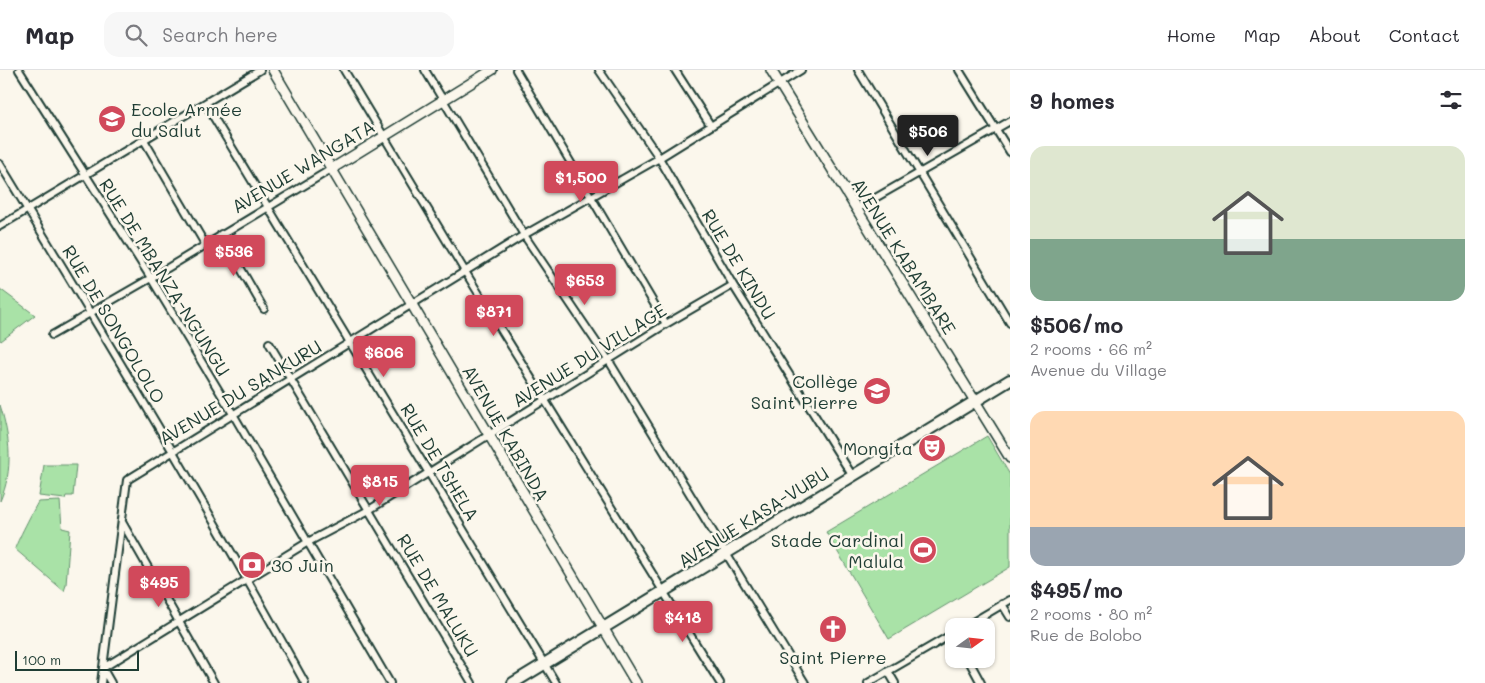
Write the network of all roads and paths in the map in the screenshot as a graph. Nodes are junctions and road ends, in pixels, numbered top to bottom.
1 (19, 70) edge
2 (260, 70) edge
3 (273, 70) edge
4 (344, 70) edge
5 (426, 70) edge
6 (492, 70) edge
7 (516, 70) edge
8 (599, 70) edge
9 (675, 70) edge
10 (772, 70) edge
11 (801, 70) edge
12 (858, 70) edge
13 (959, 70) edge
14 (780, 84) junction
15 (444, 100) junction
16 (205, 104) junction
17 (1010, 121) edge
18 (711, 126) junction
19 (996, 129) junction
20 (384, 137) junction
21 (144, 140) junction
22 (1010, 152) edge
23 (659, 158) junction
24 (0, 164) edge
25 (333, 168) junction
26 (921, 173) junction
27 (83, 175) junction
28 (590, 196) junction
29 (266, 207) junction
30 (27, 208) junction
31 (856, 209) junction
32 (0, 226) edge
33 (221, 234) junction
34 (524, 235) junction
35 (205, 244) junction
36 (466, 273) junction
37 (151, 278) junction
38 (733, 285) junction
39 (412, 304) junction
40 (264, 309) dead end
41 (91, 312) junction
42 (1010, 323) edge
43 (666, 324) junction
44 (52, 335) dead end
45 (270, 343) dead end
46 (350, 343) junction
47 (609, 361) junction
48 (291, 378) junction
49 (1010, 380) edge
50 (546, 401) junction
51 (976, 401) junction
52 (234, 414) junction
53 (488, 435) junction
54 (171, 451) junction
55 (1010, 458) edge
56 (428, 472) junction
57 (852, 475) junction
58 (369, 510) junction
59 (122, 522) junction
60 (308, 542) junction
61 (726, 553) junction
62 (248, 580) junction
63 (664, 592) junction
64 (1010, 600) edge
65 (1002, 604) junction
66 (1010, 617) edge
67 (979, 618) edge
68 (179, 622) junction
69 (603, 628) junction
70 (945, 639) edge
71 (546, 663) junction
72 (103, 668) junction
73 (973, 668) edge
74 (888, 671) junction
75 (101, 683) edge
76 (111, 683) edge
77 (214, 683) edge
78 (305, 683) edge
79 (390, 683) edge
80 (472, 683) edge
81 (513, 683) edge
82 (556, 683) edge
83 (636, 683) edge
84 (720, 683) edge
85 (805, 683) edge
86 (868, 683) edge
87 (895, 683) edge
88 (981, 683) edge

1 - 27 street, RUE DE MBANZA-NGUNGU
2 - 16 street
3 - 25 street, AVENUE KABINDA
4 - 20 street
5 - 15 street
6 - 15 street, AVENUE WANGATA
7 - 28 street
8 - 23 street, RUE DE KINDU
9 - 18 street
10 - 14 street, AVENUE KABAMBARE
11 - 14 street, AVENUE DU SANKURU
12 - 26 street
13 - 19 street
14 - 18 street, AVENUE DU SANKURU
14 - 31 street, AVENUE KABAMBARE
15 - 20 street, AVENUE WANGATA
15 - 34 street
16 - 21 street
16 - 29 street, RUE DE TSHELA
17 - 19 street
18 - 23 street, AVENUE DU SANKURU
19 - 22 street
19 - 26 street
20 - 25 street, AVENUE WANGATA
20 - 36 street
21 - 27 street
21 - 35 street
23 - 28 street, AVENUE DU SANKURU
23 - 38 street, RUE DE KINDU
24 - 30 street, RUE DE SONGOLOLO
25 - 29 street, AVENUE WANGATA
25 - 39 street, AVENUE KABINDA
26 - 31 street
26 - 42 street
27 - 30 street
27 - 37 street, RUE DE MBANZA-NGUNGU
28 - 34 street, AVENUE DU SANKURU
28 - 43 street
29 - 33 street, AVENUE WANGATA
29 - 46 street, RUE DE TSHELA
30 - 32 street
30 - 41 street, RUE DE SONGOLOLO
31 - 51 street, AVENUE KABAMBARE
33 - 35 street, AVENUE WANGATA
33 - 40 street
34 - 36 street, AVENUE DU SANKURU
34 - 47 street
35 - 37 street, AVENUE WANGATA
36 - 39 street, AVENUE DU SANKURU
36 - 50 street
37 - 41 street, AVENUE WANGATA
37 - 52 street, RUE DE MBANZA-NGUNGU
38 - 43 street, AVENUE DU VILLAGE
38 - 57 street, RUE DE KINDU
39 - 46 street, AVENUE DU SANKURU
39 - 53 street, AVENUE KABINDA
41 - 44 street, AVENUE WANGATA
41 - 54 street, RUE DE SONGOLOLO
43 - 47 street, AVENUE DU VILLAGE
45 - 48 street, RUE DE MALUKU
46 - 48 street, AVENUE DU SANKURU
46 - 56 street, RUE DE TSHELA
47 - 50 street, AVENUE DU VILLAGE
47 - 61 street
48 - 52 street, AVENUE DU SANKURU
48 - 58 street, RUE DE MALUKU
49 - 51 main road, AVENUE KASA-VUBU
50 - 53 street, AVENUE DU VILLAGE
50 - 63 street
51 - 55 street, AVENUE KABAMBARE
51 - 57 main road, AVENUE KASA-VUBU
52 - 54 street, AVENUE DU SANKURU
52 - 60 street, RUE DE MBANZA-NGUNGU
53 - 56 street, AVENUE DU VILLAGE
53 - 69 street, AVENUE KABINDA
54 - 59 street, AVENUE DU SANKURU
54 - 62 street, RUE DE SONGOLOLO
56 - 58 street, AVENUE DU VILLAGE
56 - 71 street, RUE DE TSHELA
57 - 61 main road, AVENUE KASA-VUBU
58 - 60 street, AVENUE DU VILLAGE
58 - 80 street, RUE DE MALUKU
59 - 68 street
59 - 72 street, AVENUE DU SANKURU
60 - 62 street, AVENUE DU VILLAGE
60 - 79 street, RUE DE MBANZA-NGUNGU
61 - 63 main road, AVENUE KASA-VUBU
61 - 85 street
62 - 68 street, AVENUE DU VILLAGE
62 - 78 street, RUE DE SONGOLOLO
63 - 69 main road, AVENUE KASA-VUBU
63 - 84 street
64 - 65 street
65 - 66 street
65 - 67 street
68 - 72 street, AVENUE DU VILLAGE
68 - 77 street
69 - 71 main road, AVENUE KASA-VUBU
69 - 83 street, AVENUE KABINDA
70 - 74 street
71 - 81 main road, AVENUE KASA-VUBU
71 - 82 street, RUE DE TSHELA
72 - 75 street, AVENUE DU SANKURU
72 - 76 street
73 - 88 street
74 - 86 street
74 - 87 street

